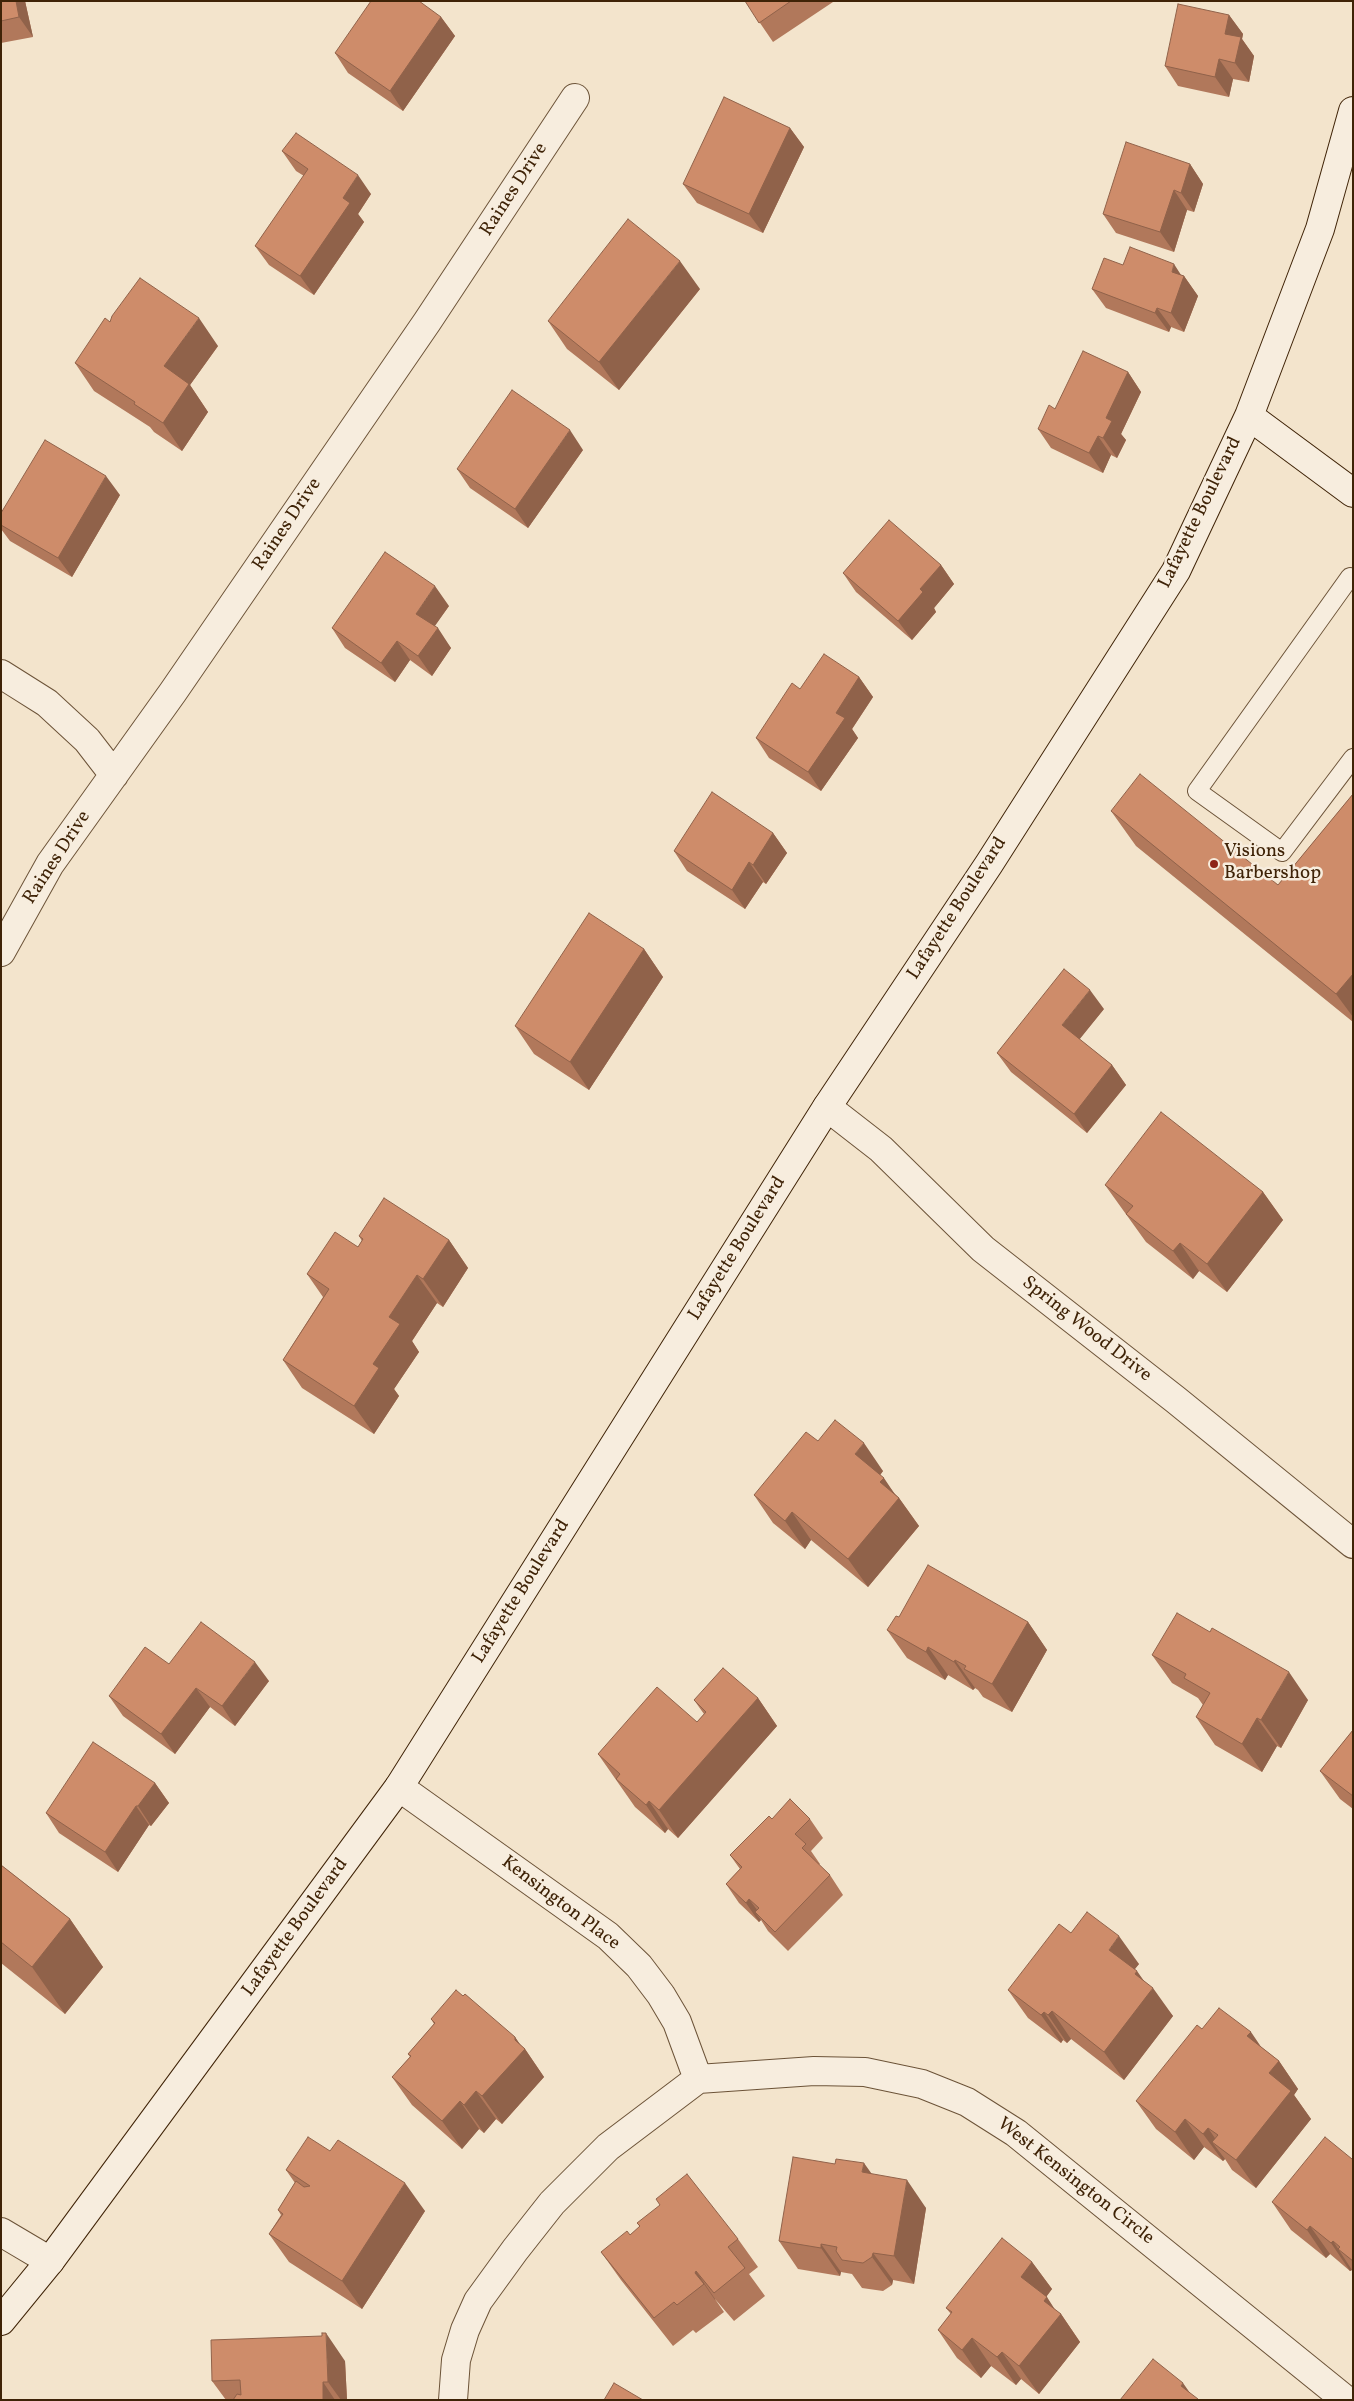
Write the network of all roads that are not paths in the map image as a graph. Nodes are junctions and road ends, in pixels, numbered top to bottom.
1 (575, 98) dead end
2 (1353, 111) edge
3 (1249, 416) junction
4 (1353, 494) edge
5 (1353, 579) edge
6 (1, 674) edge
7 (1353, 758) edge
8 (114, 775) junction
9 (1, 952) edge
10 (827, 1107) junction
11 (1353, 1544) edge
12 (399, 1787) junction
13 (698, 2079) junction
14 (1, 2232) edge
15 (50, 2261) junction
16 (1, 2320) edge
17 (453, 2400) edge
18 (1346, 2400) edge

1 - 8 street, Raines Drive
2 - 3 street, Lafayette Boulevard
3 - 4 street
3 - 10 street, Lafayette Boulevard
5 - 7 lane
6 - 8 street
8 - 9 street, Raines Drive
10 - 11 street, Spring Wood Drive
10 - 12 street, Lafayette Boulevard
12 - 13 street, Kensington Place
12 - 15 street, Lafayette Boulevard
13 - 17 street
13 - 18 street, West Kensington Circle
14 - 15 street
15 - 16 street, Lafayette Boulevard

